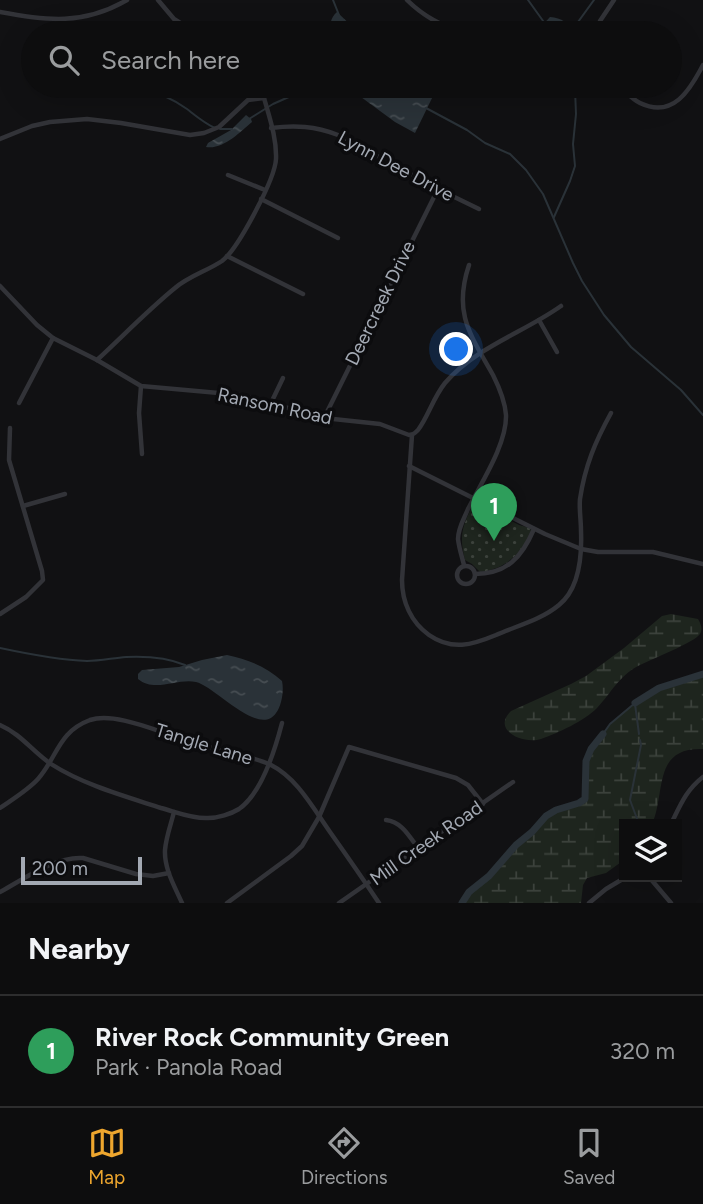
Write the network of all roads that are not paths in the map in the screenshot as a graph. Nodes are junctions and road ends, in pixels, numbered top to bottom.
1 (127, 0) edge
2 (158, 0) edge
3 (407, 0) edge
4 (614, 0) edge
5 (0, 12) edge
6 (177, 21) edge
7 (433, 21) edge
8 (600, 21) edge
9 (703, 65) edge
10 (259, 98) edge
11 (264, 98) edge
12 (634, 98) edge
13 (682, 98) edge
14 (682, 98) edge
15 (271, 128) junction
16 (0, 139) edge
17 (228, 175) dead end
18 (438, 189) junction
19 (265, 190) junction
20 (261, 199) junction
21 (479, 209) dead end
22 (338, 238) dead end
23 (227, 256) junction
24 (469, 265) dead end
25 (0, 286) edge
26 (303, 294) dead end
27 (561, 306) dead end
28 (539, 320) junction
29 (53, 338) junction
30 (480, 352) junction
31 (557, 352) dead end
32 (97, 360) junction
33 (283, 378) dead end
34 (141, 386) junction
35 (19, 403) dead end
36 (271, 403) junction
37 (611, 414) dead end
38 (324, 418) junction
39 (10, 428) dead end
40 (413, 434) junction
41 (142, 454) dead end
42 (410, 466) junction
43 (65, 494) dead end
44 (473, 499) junction
45 (23, 506) junction
46 (534, 529) junction
47 (581, 549) junction
48 (703, 564) edge
49 (464, 565) junction
50 (475, 574) junction
51 (0, 614) edge
52 (282, 723) dead end
53 (0, 725) edge
54 (50, 763) junction
55 (269, 764) junction
56 (703, 777) edge
57 (513, 782) dead end
58 (483, 803) junction
59 (0, 807) edge
60 (174, 812) junction
61 (319, 817) junction
62 (674, 819) edge
63 (386, 820) dead end
64 (418, 848) junction
65 (169, 873) junction
66 (619, 882) edge
67 (653, 882) edge
68 (366, 884) junction
69 (0, 892) edge
70 (182, 903) edge
71 (227, 903) edge
72 (339, 903) edge
73 (379, 903) edge
74 (589, 903) edge
75 (671, 903) edge

1 - 5 street
2 - 6 street
3 - 7 street
4 - 8 street
9 - 13 street
10 - 16 street
11 - 15 street
12 - 14 street
15 - 18 street, Lynn Dee Drive
15 - 19 street
17 - 19 street
18 - 21 street, Lynn Dee Drive
18 - 38 street, Deercreek Drive
19 - 20 street
20 - 22 street
20 - 23 street
23 - 26 street
23 - 32 street
24 - 30 street
25 - 29 street, Ransom Road
27 - 28 street
28 - 30 street
28 - 31 street
29 - 32 street, Ransom Road
29 - 35 street
30 - 40 street
30 - 44 street
32 - 34 street, Ransom Road
33 - 36 street
34 - 36 street, Ransom Road
34 - 41 street
36 - 38 street, Ransom Road
37 - 47 street
38 - 40 street, Ransom Road
39 - 45 street
40 - 42 street
42 - 44 street
42 - 47 street
43 - 45 street
44 - 46 street
44 - 49 street
45 - 51 street
46 - 47 street
46 - 50 street
47 - 48 street
49 - 50 street
49 - 50 street
52 - 55 street
53 - 54 street
54 - 55 street, Tangle Lane
54 - 59 street, Tangle Lane
54 - 60 street
55 - 60 street
55 - 61 street, Tangle Lane
56 - 62 street
57 - 58 street, Mill Creek Road
58 - 61 street
58 - 64 street, Mill Creek Road
60 - 65 street
61 - 68 street, Tangle Lane
61 - 71 street
63 - 64 street
64 - 68 street, Mill Creek Road
65 - 69 street
65 - 70 street
66 - 74 street
67 - 75 street
68 - 72 street, Mill Creek Road
68 - 73 street, Tangle Lane

